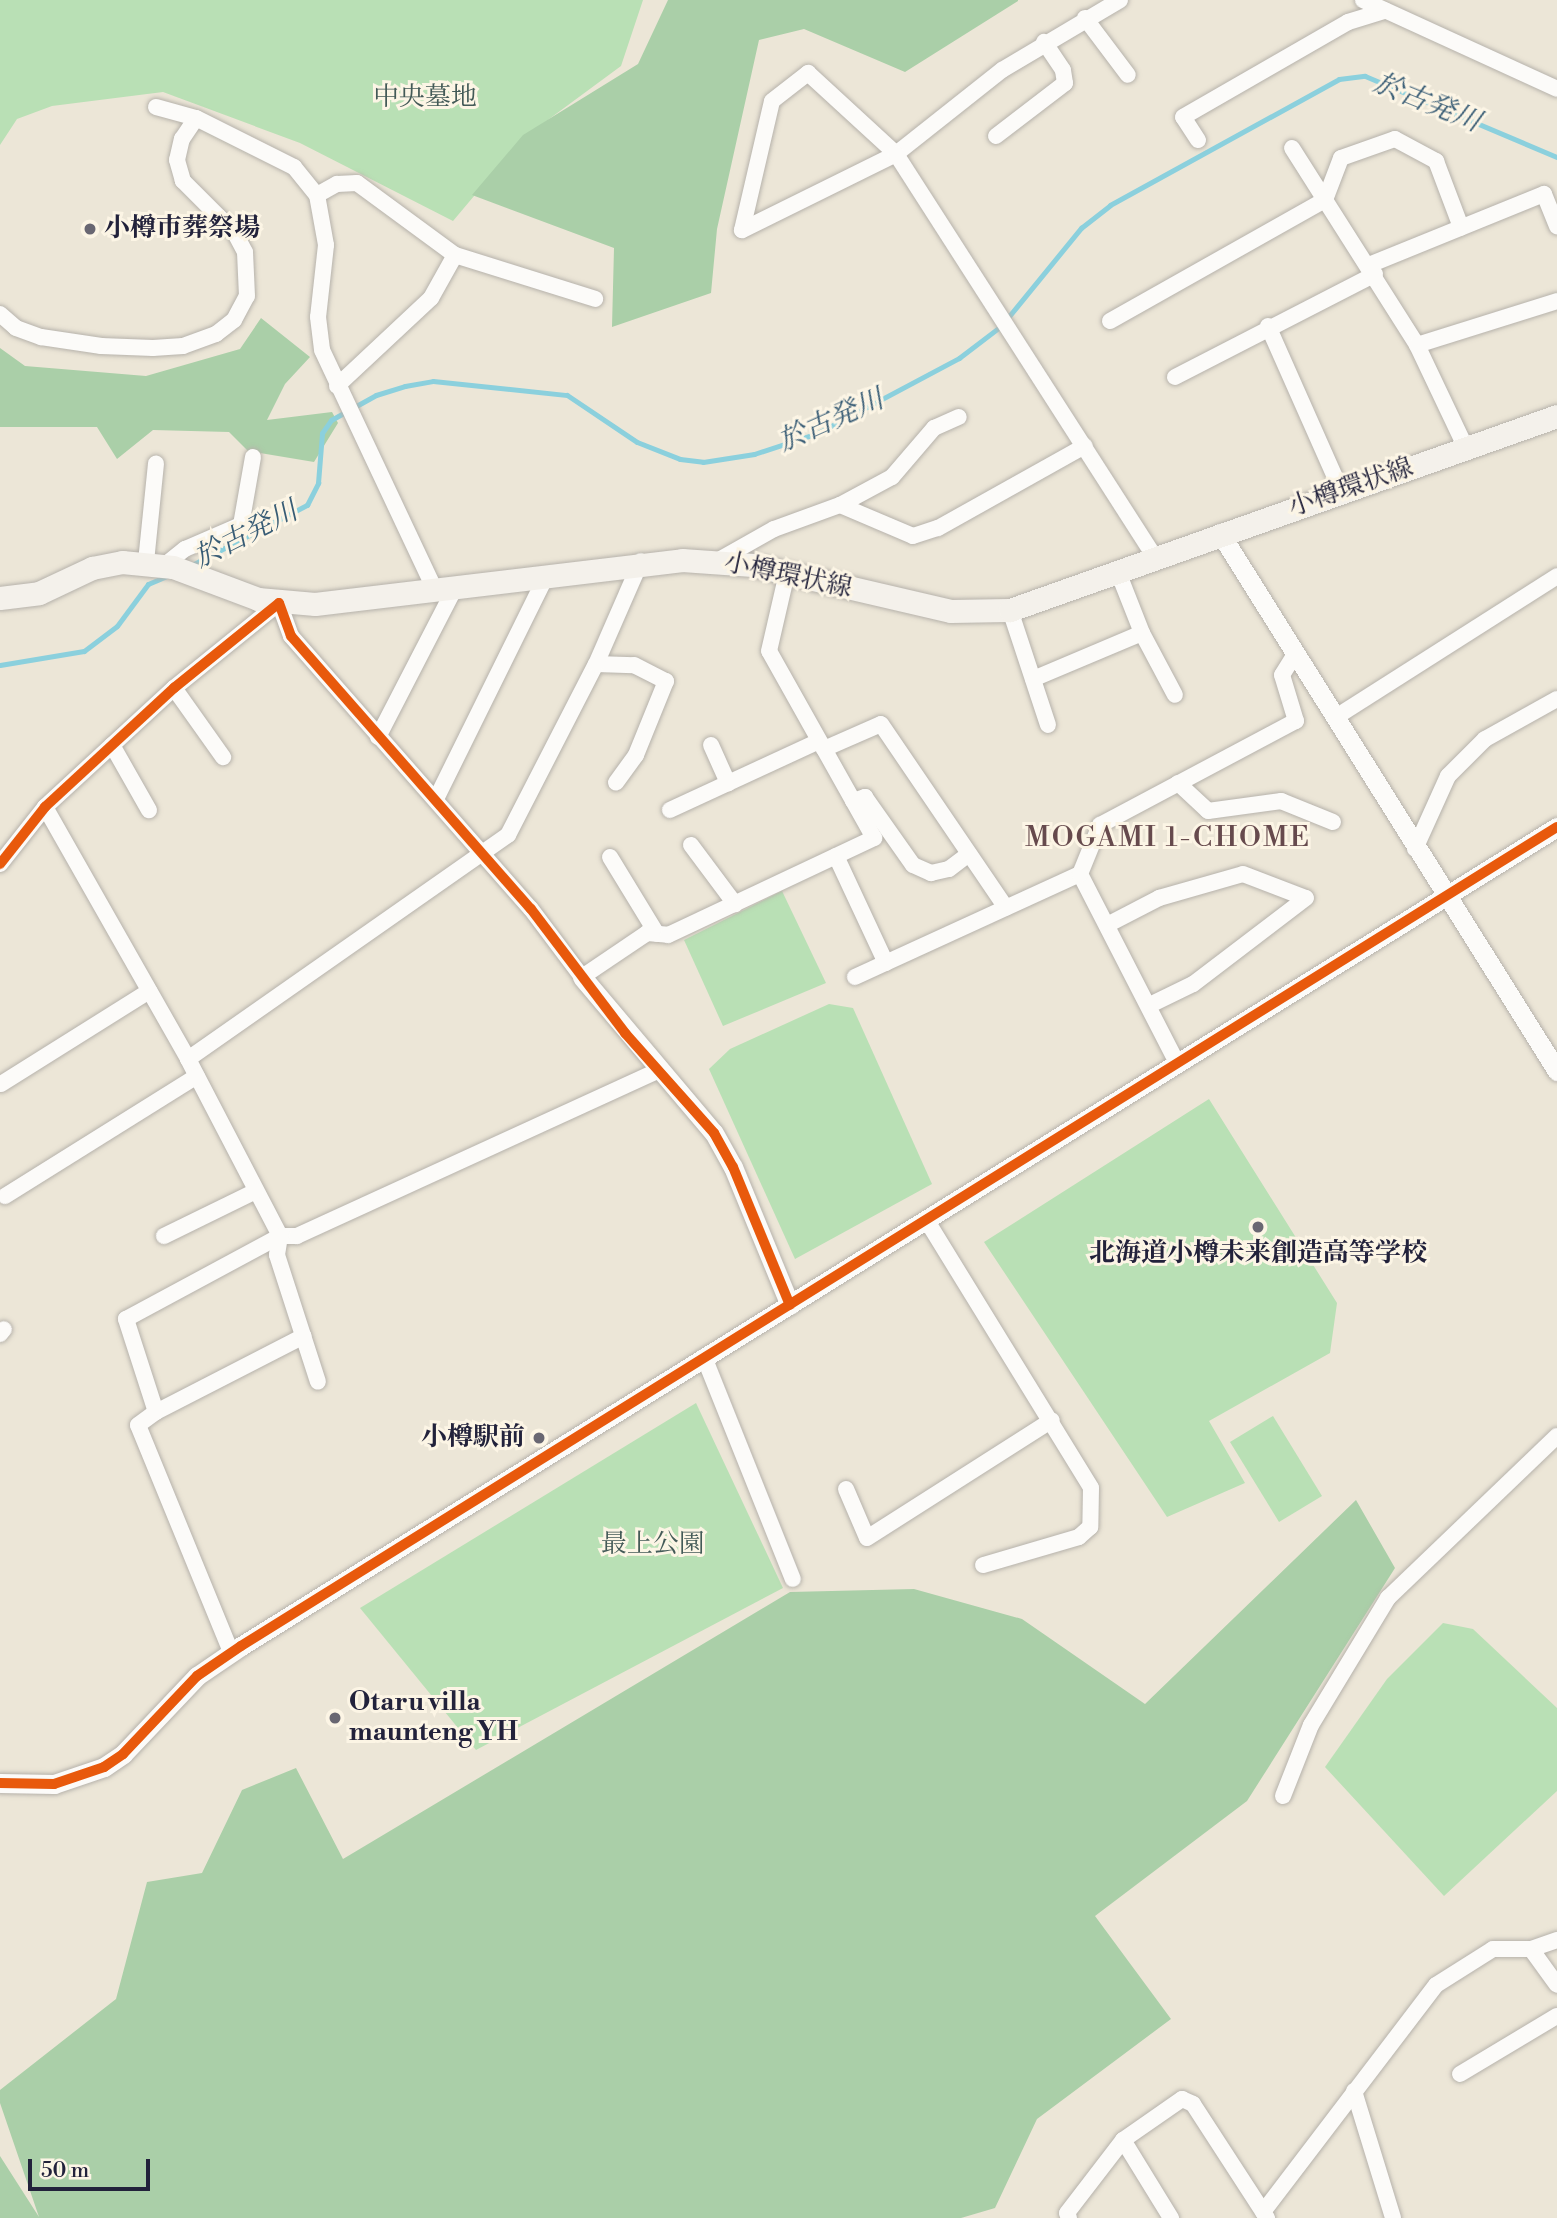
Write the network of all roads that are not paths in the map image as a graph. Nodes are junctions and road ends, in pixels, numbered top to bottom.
1 (1120, 0) edge
2 (1363, 0) edge
3 (1385, 10) junction
4 (1085, 18) junction
5 (1044, 42) junction
6 (1128, 75) dead end
7 (1557, 89) edge
8 (156, 107) dead end
9 (196, 118) junction
10 (996, 136) dead end
11 (1198, 140) dead end
12 (1292, 148) dead end
13 (896, 155) junction
14 (317, 195) junction
15 (1325, 201) junction
16 (1461, 227) junction
17 (1557, 227) edge
18 (455, 255) junction
19 (1372, 269) junction
20 (595, 299) dead end
21 (1557, 301) edge
22 (0, 314) edge
23 (1110, 321) dead end
24 (1268, 326) junction
25 (1417, 345) junction
26 (1175, 377) dead end
27 (337, 386) junction
28 (1557, 416) edge
29 (959, 417) dead end
30 (1085, 446) junction
31 (1466, 448) junction
32 (253, 457) dead end
33 (156, 464) dead end
34 (1341, 491) junction
35 (840, 505) junction
36 (1220, 533) junction
37 (1155, 558) junction
38 (719, 560) junction
39 (641, 562) junction
40 (161, 565) junction
41 (1118, 572) junction
42 (787, 573) junction
43 (546, 576) junction
44 (1557, 576) edge
45 (444, 590) junction
46 (0, 598) edge
47 (279, 603) junction
48 (1010, 610) junction
49 (1142, 633) junction
50 (1295, 654) junction
51 (596, 664) junction
52 (1033, 679) junction
53 (174, 688) junction
54 (1175, 695) dead end
55 (1557, 699) edge
56 (1336, 717) junction
57 (1048, 725) dead end
58 (378, 737) junction
59 (112, 745) junction
60 (711, 745) dead end
61 (822, 745) junction
62 (223, 757) dead end
63 (616, 783) dead end
64 (728, 783) junction
65 (1178, 783) junction
66 (436, 799) junction
67 (853, 801) junction
68 (46, 807) junction
69 (149, 810) dead end
70 (670, 810) dead end
71 (1333, 822) dead end
72 (1557, 827) edge
73 (691, 845) dead end
74 (1415, 849) junction
75 (969, 854) junction
76 (484, 855) junction
77 (836, 856) junction
78 (610, 857) dead end
79 (0, 864) edge
80 (1080, 874) junction
81 (1445, 897) junction
82 (735, 904) junction
83 (1006, 908) junction
84 (1107, 925) junction
85 (657, 934) junction
86 (886, 963) junction
87 (582, 977) junction
88 (855, 977) dead end
89 (149, 991) junction
90 (1150, 1005) junction
91 (188, 1059) junction
92 (1178, 1065) junction
93 (657, 1070) junction
94 (1557, 1071) edge
95 (197, 1076) junction
96 (1, 1084) edge
97 (256, 1191) junction
98 (5, 1196) dead end
99 (927, 1221) junction
100 (164, 1236) dead end
101 (280, 1236) junction
102 (790, 1305) junction
103 (304, 1336) junction
104 (704, 1357) junction
105 (318, 1382) dead end
106 (156, 1412) junction
107 (1052, 1420) junction
108 (1557, 1436) edge
109 (846, 1489) dead end
110 (983, 1565) dead end
111 (793, 1579) dead end
112 (231, 1652) junction
113 (0, 1783) edge
114 (1283, 1796) dead end
115 (1557, 1940) edge
116 (1531, 1949) junction
117 (1557, 1985) edge
118 (1557, 2016) edge
119 (1461, 2074) dead end
120 (1354, 2091) junction
121 (1123, 2140) junction
122 (1265, 2215) edge
123 (1069, 2218) edge
124 (1171, 2218) edge
125 (1393, 2218) edge

1 - 4 street
2 - 3 street
3 - 7 street
3 - 11 street
4 - 5 street
4 - 6 street
5 - 10 street
5 - 13 street
8 - 9 street
9 - 14 street
9 - 22 street
12 - 15 street
13 - 13 street
13 - 30 street
14 - 18 street
14 - 27 street
15 - 16 street
15 - 19 street
15 - 23 street
16 - 17 street
16 - 19 street
18 - 20 street
18 - 27 street
19 - 24 street
19 - 25 street
21 - 25 street
24 - 26 street
24 - 34 street
25 - 31 street
27 - 45 street
28 - 31 main road, 小樽環状線
29 - 35 street
30 - 35 street
30 - 37 street
31 - 34 main road, 小樽環状線
32 - 40 street
33 - 40 street
34 - 36 main road, 小樽環状線
35 - 38 street
36 - 37 main road, 小樽環状線
36 - 50 street
37 - 41 main road, 小樽環状線
38 - 39 main road, 小樽環状線
38 - 42 main road, 小樽環状線
39 - 43 main road, 小樽環状線
39 - 51 street
40 - 46 main road, 小樽環状線
40 - 47 main road, 小樽環状線
41 - 48 main road, 小樽環状線
41 - 49 street
42 - 48 main road, 小樽環状線
42 - 61 street
43 - 45 main road, 小樽環状線
43 - 66 street
44 - 56 street
45 - 47 main road, 小樽環状線
45 - 58 street
47 - 53 street
47 - 58 street
48 - 52 street
49 - 52 street
49 - 54 street
50 - 56 street
50 - 65 street
51 - 63 street
51 - 76 street
52 - 57 street
53 - 59 street
53 - 62 street
55 - 74 street
56 - 74 street
58 - 66 street
59 - 68 street
59 - 69 street
60 - 64 street
61 - 64 street
61 - 67 street
61 - 75 street
64 - 70 street
65 - 71 street
65 - 80 street
66 - 76 street
67 - 75 street
67 - 77 street
68 - 79 street
68 - 89 street
72 - 81 street
73 - 82 street
74 - 81 street
75 - 83 street
76 - 87 street
76 - 91 street
77 - 82 street
77 - 86 street
78 - 85 street
80 - 83 street
80 - 84 street
81 - 92 street
81 - 94 street
82 - 85 street
83 - 86 street
84 - 90 street
84 - 90 street
85 - 87 street
86 - 88 street
87 - 93 street
89 - 91 street
89 - 96 street
90 - 92 street
91 - 95 street
92 - 99 street
93 - 101 street
93 - 102 street
95 - 97 street
95 - 98 street
97 - 100 street
97 - 101 street
99 - 102 street
99 - 107 street
101 - 103 street
101 - 106 street
102 - 104 street
103 - 105 street
103 - 106 street
104 - 111 street
104 - 112 street
106 - 112 street
107 - 109 street
107 - 110 street
108 - 114 street
112 - 113 street
115 - 116 street
116 - 117 street
116 - 120 street
118 - 119 street
120 - 122 street
120 - 125 street
121 - 122 street
121 - 123 street
121 - 124 street

